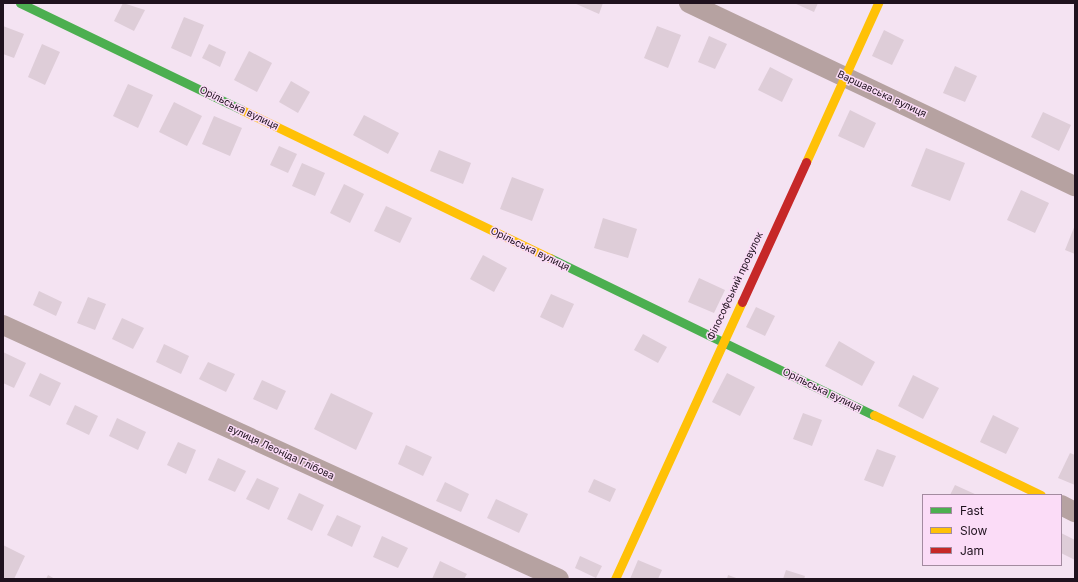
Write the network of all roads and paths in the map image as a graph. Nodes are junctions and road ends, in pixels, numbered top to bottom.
1 (20, 3) edge
2 (689, 3) edge
3 (878, 3) edge
4 (847, 77) junction
5 (1075, 186) edge
6 (3, 325) edge
7 (721, 341) junction
8 (1039, 494) edge
9 (1062, 506) edge
10 (1075, 512) edge
11 (559, 579) edge
12 (615, 579) edge

1 - 7 street, Орільська вулиця
2 - 4 street, Варшавська вулиця
3 - 4 street, Філософський провулок
4 - 5 street, Варшавська вулиця
4 - 7 street, Філософський провулок
6 - 11 street, вулиця Леоніда Глібова
7 - 8 street, Орільська вулиця
7 - 12 street, Філософський провулок
9 - 10 street

